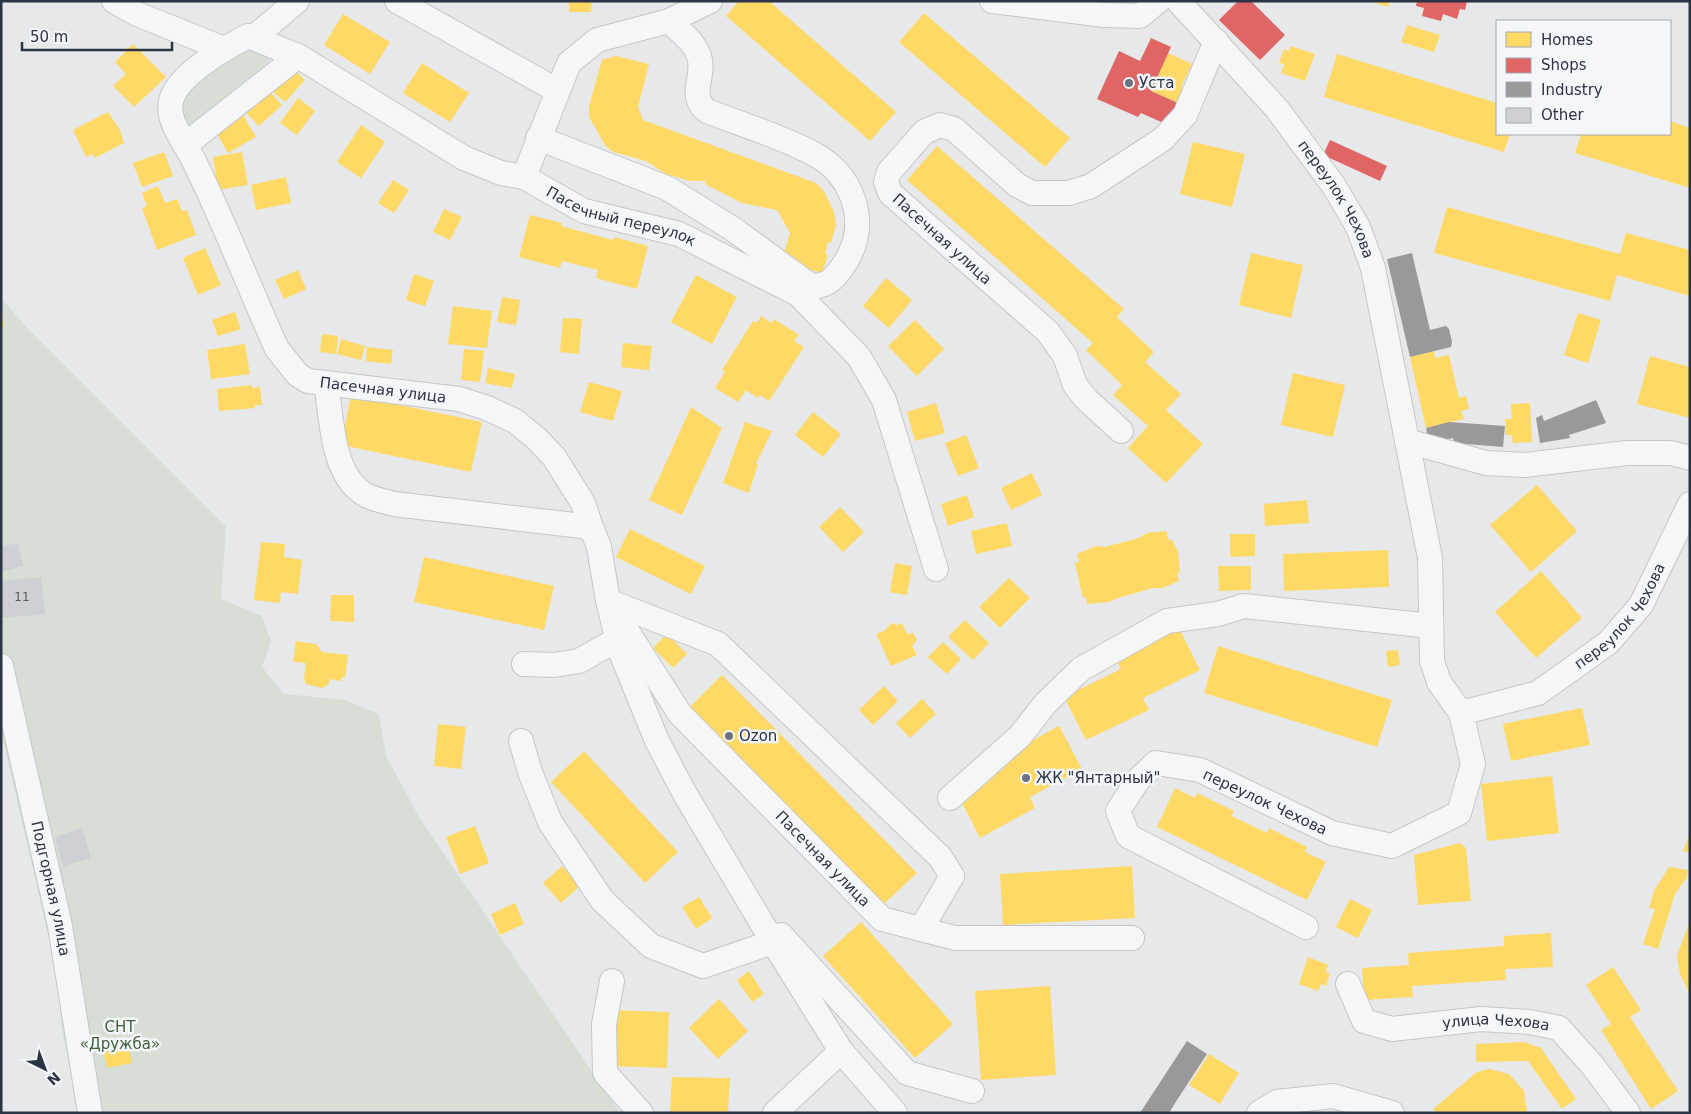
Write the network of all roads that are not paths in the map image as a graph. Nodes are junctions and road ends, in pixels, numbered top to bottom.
1 (114, 1) edge
2 (297, 1) edge
3 (397, 1) edge
4 (710, 1) edge
5 (992, 1) edge
6 (1158, 1) edge
7 (1178, 1) edge
8 (669, 21) junction
9 (254, 38) junction
10 (1216, 41) junction
11 (224, 49) junction
12 (298, 56) junction
13 (558, 91) junction
14 (538, 138) dead end
15 (185, 145) junction
16 (524, 177) junction
17 (326, 383) junction
18 (1121, 431) dead end
19 (1407, 441) junction
20 (1690, 458) edge
21 (1690, 504) edge
22 (591, 527) junction
23 (936, 569) dead end
24 (608, 601) junction
25 (1431, 626) junction
26 (618, 639) junction
27 (524, 664) dead end
28 (1, 666) edge
29 (1460, 713) junction
30 (521, 741) dead end
31 (950, 798) dead end
32 (745, 895) junction
33 (1306, 927) dead end
34 (921, 929) junction
35 (1132, 938) dead end
36 (773, 942) junction
37 (612, 980) dead end
38 (1348, 984) dead end
39 (841, 1051) junction
40 (972, 1091) dead end
41 (90, 1113) edge
42 (641, 1113) edge
43 (775, 1113) edge
44 (895, 1113) edge
45 (1259, 1113) edge
46 (1392, 1113) edge
47 (1628, 1113) edge

1 - 11 street
2 - 9 street
3 - 13 street
4 - 8 street
5 - 6 street
7 - 10 street, переулок Чехова
8 - 13 street
8 - 14 street
9 - 11 street, Пасечная улица
9 - 12 street, Пасечный переулок
10 - 18 street, Пасечная улица
10 - 19 street, переулок Чехова
11 - 15 street, Пасечная улица
12 - 15 street
12 - 16 street, Пасечный переулок
13 - 16 street
15 - 17 street, Пасечная улица
16 - 23 street, Пасечный переулок
17 - 22 street, Пасечная улица
17 - 22 street
19 - 20 street
19 - 25 street, переулок Чехова
21 - 29 street, переулок Чехова
22 - 24 street, Пасечная улица
24 - 26 street, Пасечная улица
24 - 34 street, Пасечная улица
24 - 34 street
25 - 29 street, переулок Чехова
25 - 31 street
26 - 27 street
26 - 32 street, Пасечная улица
28 - 41 street, Подгорная улица
29 - 33 street, переулок Чехова
30 - 36 street
32 - 36 street, Пасечная улица
32 - 40 street
34 - 35 street, Пасечная улица
36 - 39 street, Пасечная улица
37 - 42 street
38 - 47 street, улица Чехова
39 - 43 street
39 - 44 street, Пасечная улица
45 - 46 street

